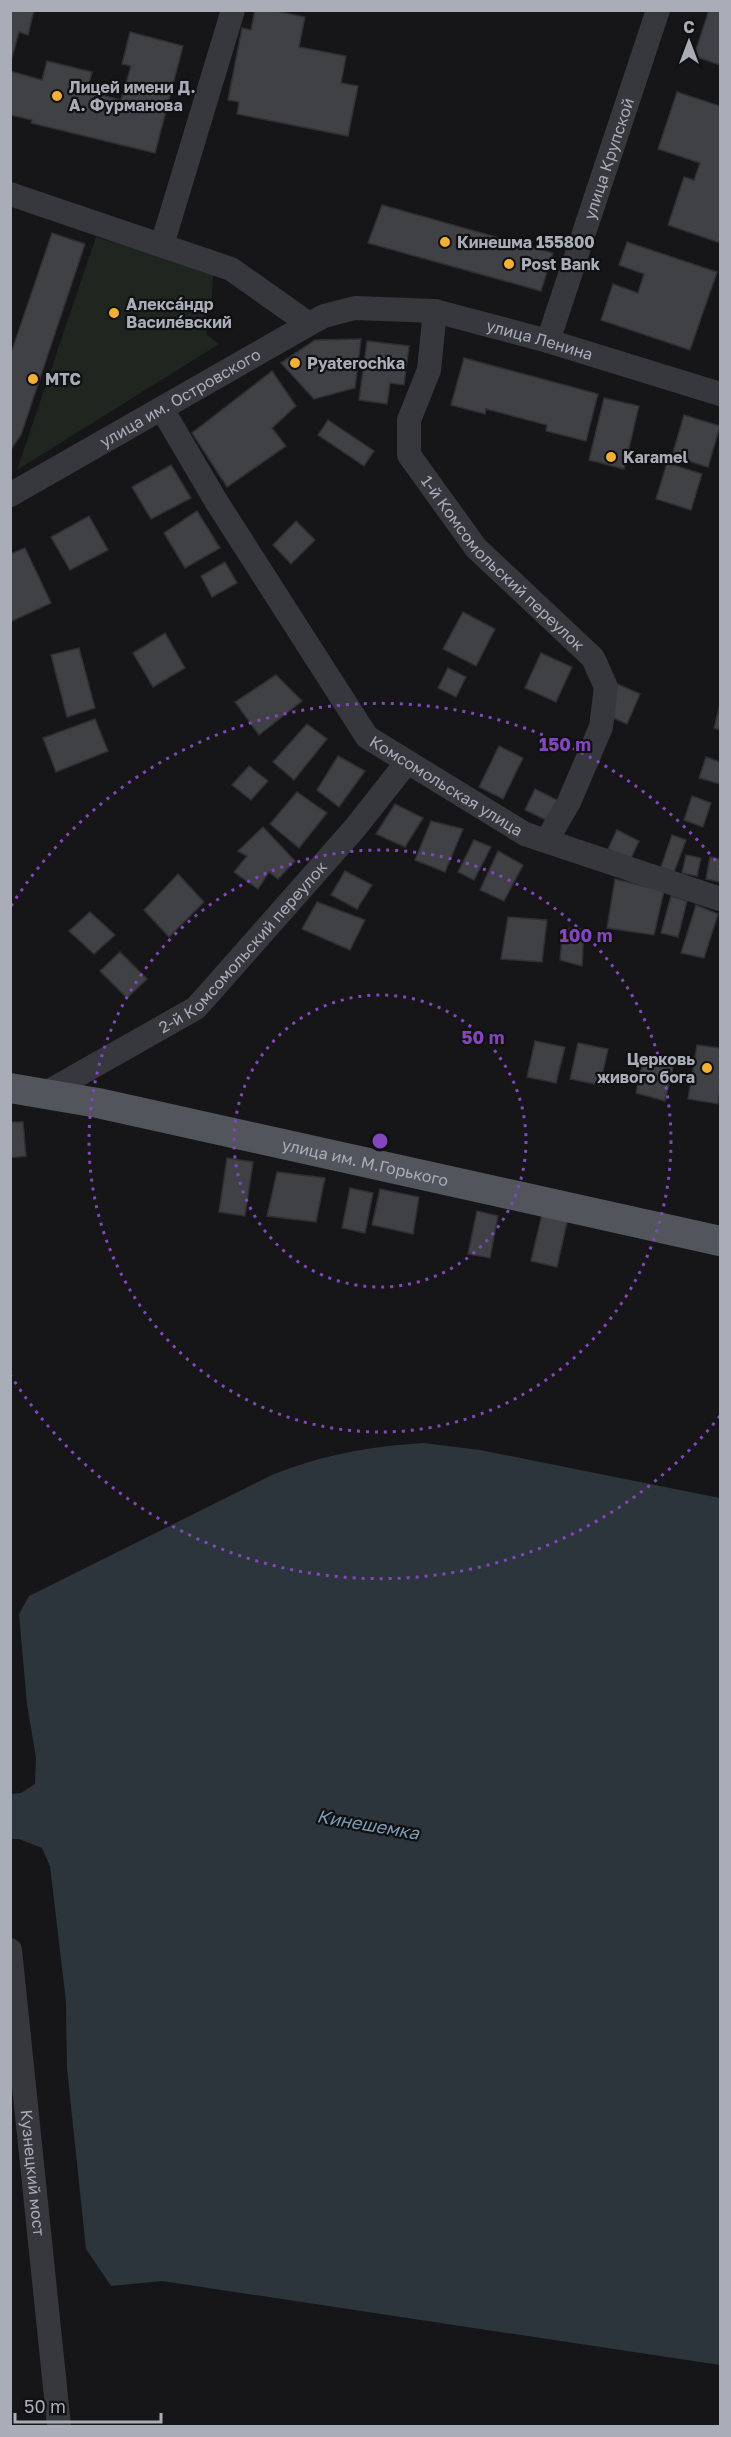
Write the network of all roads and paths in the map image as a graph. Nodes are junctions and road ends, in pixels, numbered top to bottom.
1 (233, 10) edge
2 (658, 10) edge
3 (10, 194) edge
4 (162, 245) junction
5 (356, 308) joint
6 (435, 311) junction
7 (309, 324) junction
8 (548, 341) junction
9 (720, 394) edge
10 (162, 409) junction
11 (10, 495) edge
12 (406, 762) junction
13 (547, 840) junction
14 (720, 899) edge
15 (11, 1089) edge
16 (46, 1093) junction
17 (720, 1240) edge
18 (10, 1950) edge
19 (59, 2427) edge

1 - 4 street
2 - 8 street, улица Крупской
3 - 4 street
4 - 7 street
5 - 6 street, улица Ленина
5 - 7 street, улица им. Островского
6 - 8 street, улица Ленина
6 - 13 street, 1-й Комсомольский переулок
7 - 10 street, улица им. Островского
8 - 9 street, улица Ленина
10 - 11 street, улица им. Островского
10 - 12 street, Комсомольская улица
12 - 13 street, Комсомольская улица
12 - 16 street, 2-й Комсомольский переулок
13 - 14 street, Комсомольская улица
15 - 16 main road, улица им. М.Горького
16 - 17 main road, улица им. М.Горького
18 - 19 street, Кузнецкий мост

